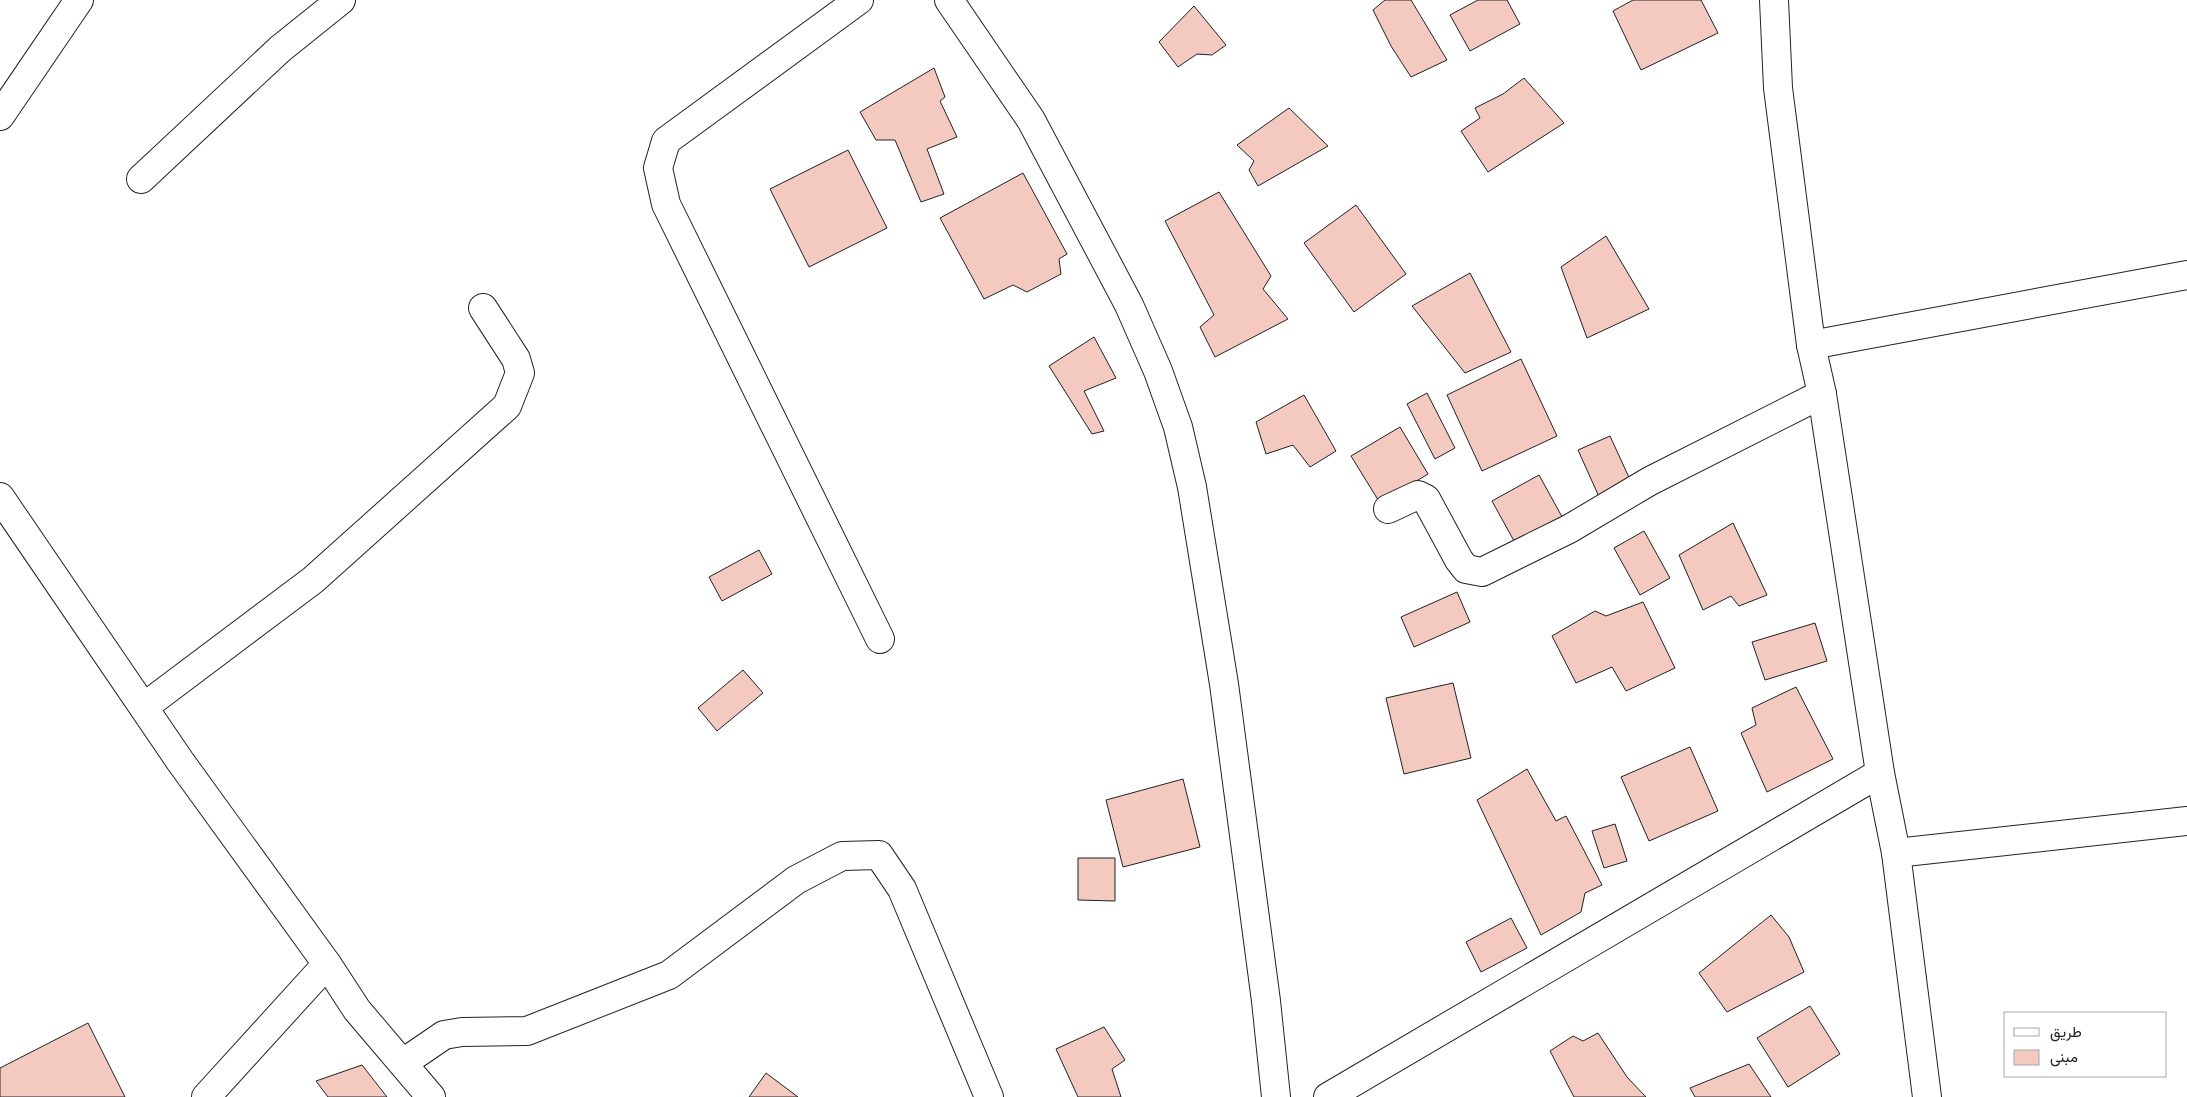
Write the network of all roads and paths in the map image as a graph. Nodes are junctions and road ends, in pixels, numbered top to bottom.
1 (79, 0) edge
2 (341, 0) edge
3 (859, 0) edge
4 (949, 0) edge
5 (1774, 0) edge
6 (0, 116) edge
7 (141, 179) dead end
8 (2187, 275) edge
9 (483, 308) dead end
10 (1810, 345) junction
11 (1822, 394) junction
12 (0, 497) edge
13 (1388, 509) dead end
14 (880, 639) dead end
15 (144, 707) junction
16 (1880, 773) junction
17 (2187, 821) edge
18 (1896, 853) junction
19 (327, 964) junction
20 (403, 1063) junction
21 (206, 1097) edge
22 (431, 1097) edge
23 (989, 1097) edge
24 (1276, 1097) edge
25 (1328, 1097) edge
26 (1927, 1097) edge

1 - 6 street
2 - 7 street
3 - 14 street
4 - 24 street
5 - 10 street
8 - 10 street
9 - 15 street
10 - 11 street
11 - 13 street
11 - 16 street
12 - 15 street
15 - 19 street
16 - 18 street
16 - 25 street
17 - 18 street
18 - 26 street
19 - 20 street
19 - 21 street
20 - 22 street
20 - 23 street

